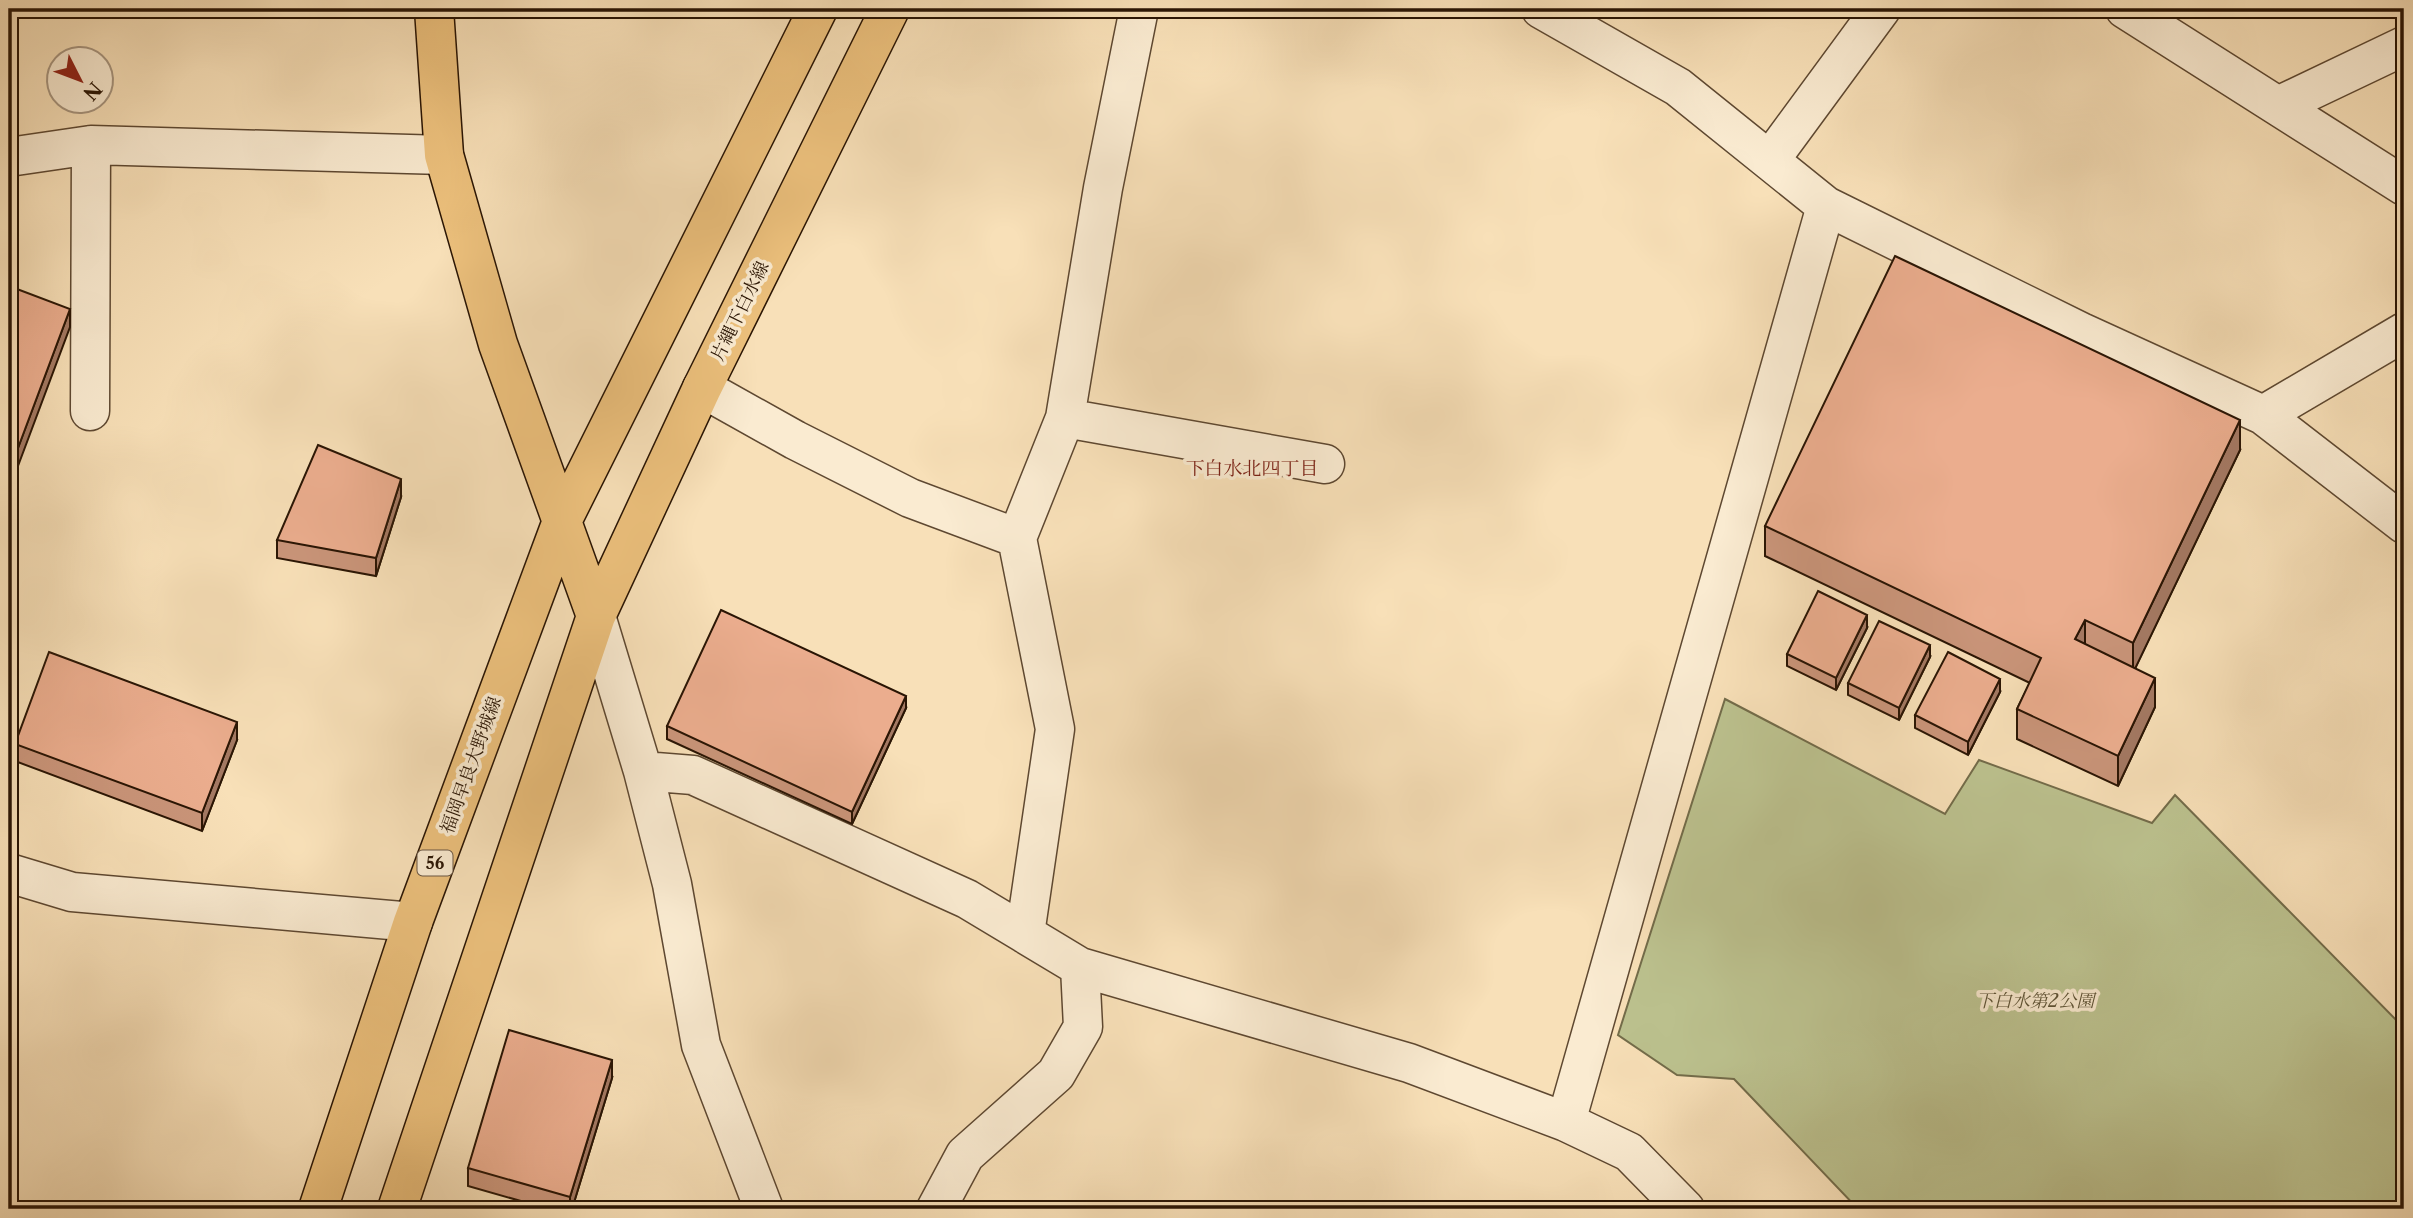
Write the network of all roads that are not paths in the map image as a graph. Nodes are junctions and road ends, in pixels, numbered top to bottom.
1 (434, 9) edge
2 (818, 9) edge
3 (890, 9) edge
4 (1139, 9) edge
5 (1541, 9) edge
6 (1881, 9) edge
7 (2125, 9) edge
8 (2404, 46) edge
9 (2278, 106) junction
10 (91, 145) junction
11 (444, 155) junction
12 (9, 157) edge
13 (1770, 160) junction
14 (2404, 186) edge
15 (1826, 205) junction
16 (2404, 332) edge
17 (702, 388) junction
18 (90, 411) dead end
19 (2263, 415) junction
20 (1065, 418) junction
21 (1325, 464) dead end
22 (562, 521) junction
23 (2404, 524) edge
24 (1017, 538) junction
25 (596, 616) junction
26 (643, 771) junction
27 (9, 873) edge
28 (413, 922) junction
29 (1025, 934) junction
30 (1080, 967) junction
31 (1566, 1122) junction
32 (318, 1209) edge
33 (397, 1209) edge
34 (764, 1209) edge
35 (936, 1209) edge
36 (1685, 1209) edge

1 - 11 main road
2 - 22 main road
3 - 17 main road, 片縄下白水線
4 - 20 street
5 - 13 street
6 - 13 street
7 - 9 street
8 - 9 street
9 - 14 street
10 - 11 street
10 - 12 street
10 - 18 street
11 - 22 main road
13 - 15 street
15 - 19 street
15 - 31 street
16 - 19 street
17 - 24 street
17 - 25 main road, 片縄下白水線
19 - 23 street
20 - 21 street
20 - 24 street
22 - 25 main road
22 - 28 main road, 福岡早良大野城線 / 56
24 - 29 street
25 - 26 street
25 - 33 main road
26 - 29 street
26 - 34 street
27 - 28 street
28 - 32 main road, 福岡早良大野城線 / 56
29 - 30 street
30 - 31 street
30 - 35 street
31 - 36 street

